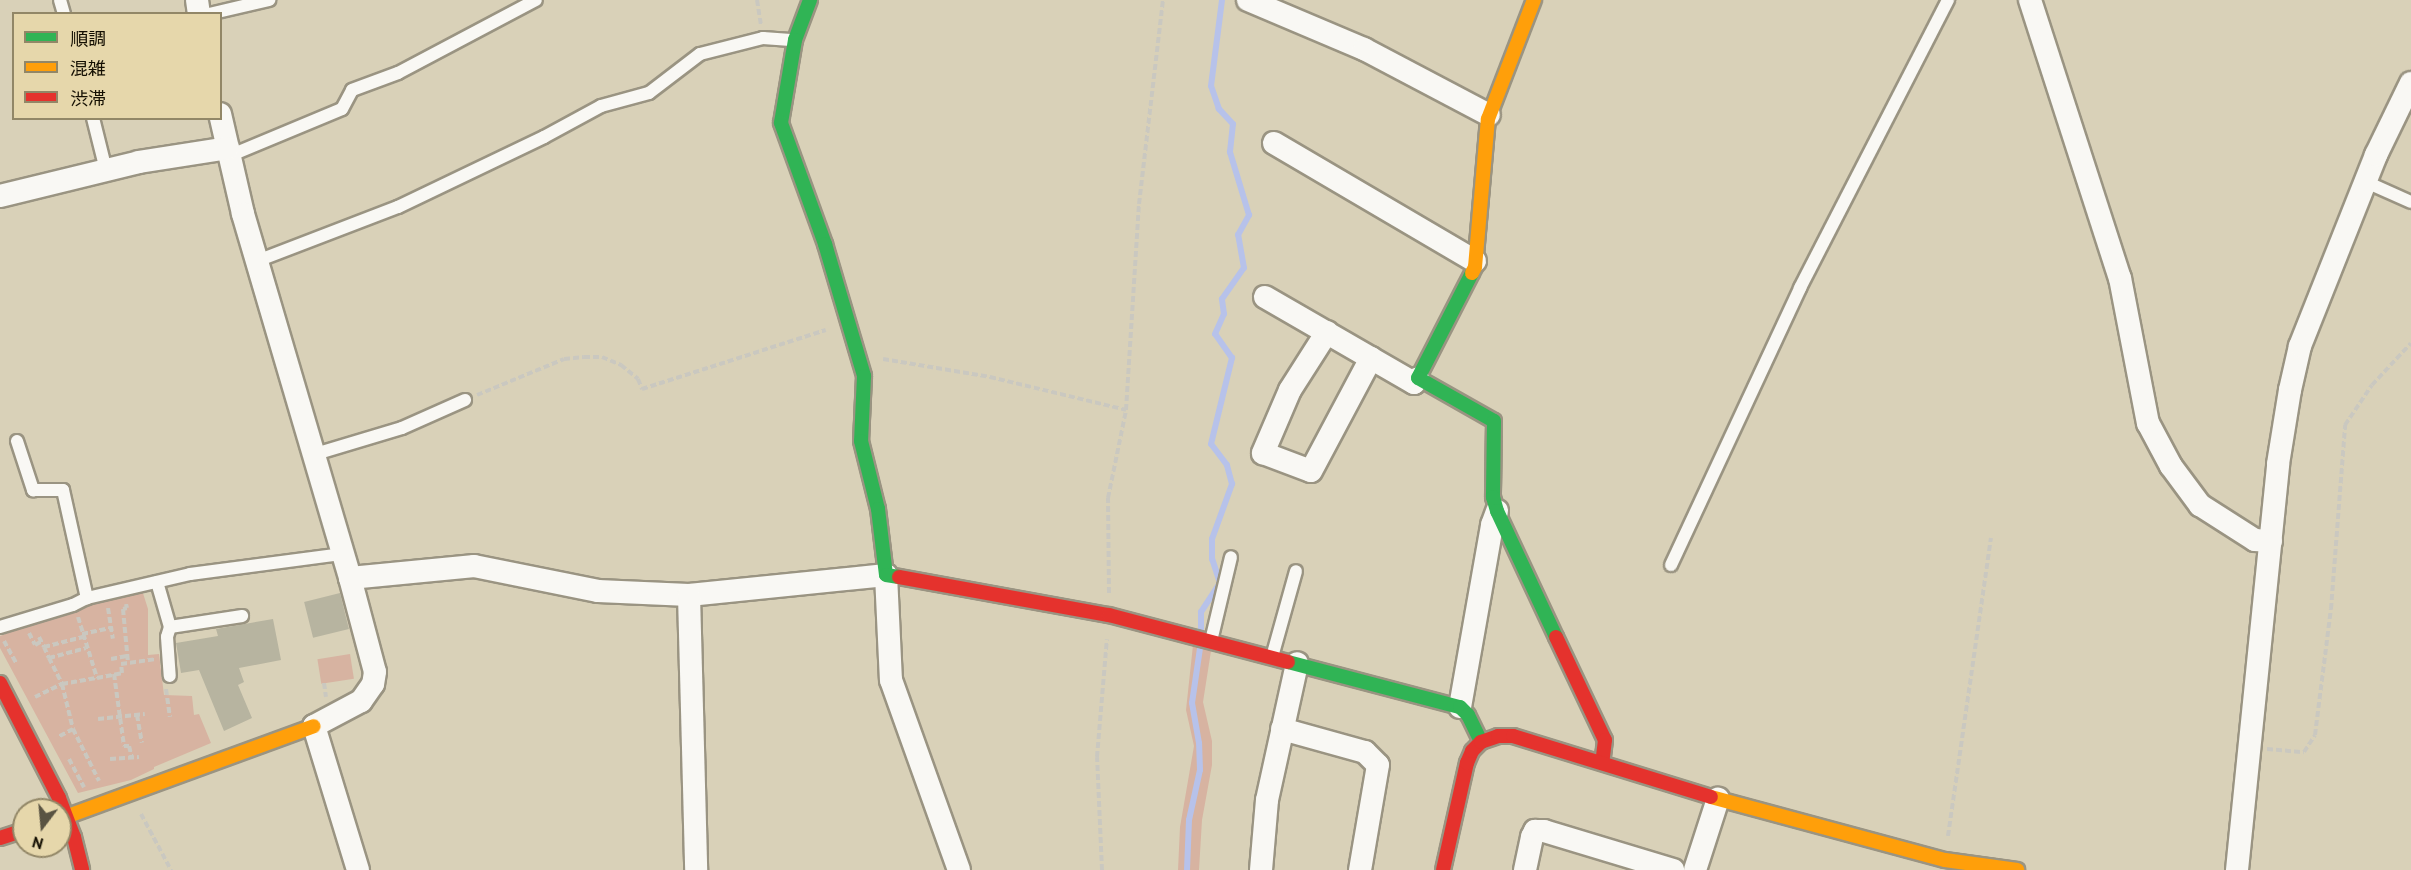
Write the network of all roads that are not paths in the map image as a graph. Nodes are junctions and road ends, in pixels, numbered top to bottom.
1 (269, 0) edge
2 (536, 0) edge
3 (810, 0) edge
4 (1248, 0) edge
5 (1534, 0) edge
6 (1948, 0) edge
7 (2030, 0) edge
8 (218, 12) edge
9 (795, 40) junction
10 (2411, 83) edge
11 (1489, 115) junction
12 (94, 120) edge
13 (221, 120) edge
14 (1274, 143) dead end
15 (228, 152) junction
16 (106, 170) junction
17 (2366, 182) junction
18 (0, 196) edge
19 (2411, 202) edge
20 (257, 261) junction
21 (1475, 261) junction
22 (1265, 297) dead end
23 (1327, 332) junction
24 (1371, 358) junction
25 (1418, 378) junction
26 (465, 400) road end
27 (17, 441) dead end
28 (312, 455) junction
29 (1497, 511) junction
30 (2271, 541) junction
31 (341, 554) junction
32 (1231, 557) dead end
33 (1671, 565) dead end
34 (1296, 571) dead end
35 (886, 576) junction
36 (350, 578) junction
37 (157, 582) junction
38 (689, 595) junction
39 (87, 598) junction
40 (242, 616) dead end
41 (0, 627) edge
42 (170, 627) junction
43 (1211, 640) junction
44 (1272, 657) junction
45 (1298, 663) junction
46 (170, 676) road end
47 (0, 683) edge
48 (1460, 707) junction
49 (314, 726) junction
50 (1282, 729) junction
51 (1481, 742) junction
52 (1602, 763) junction
53 (54, 798) edge
54 (1718, 799) junction
55 (72, 815) edge
56 (72, 834) edge
57 (82, 870) edge
58 (358, 870) edge
59 (696, 870) edge
60 (959, 870) edge
61 (1261, 870) edge
62 (1360, 870) edge
63 (1443, 870) edge
64 (1525, 870) edge
65 (1673, 870) edge
66 (1695, 870) edge
67 (2016, 870) edge
68 (2237, 870) edge

1 - 8 lane
2 - 15 lane
3 - 9 street
4 - 11 street
5 - 11 street
6 - 33 lane
7 - 30 street
9 - 20 lane
9 - 35 street
10 - 17 street
11 - 21 street
12 - 16 lane
13 - 15 street
14 - 21 street
15 - 16 street
15 - 20 street
16 - 18 street
17 - 19 lane
17 - 30 street
20 - 28 street
21 - 25 street
22 - 23 street
23 - 24 street
23 - 24 street
24 - 25 street
25 - 29 street
26 - 28 lane
27 - 39 lane
28 - 31 street
29 - 48 street
29 - 52 street
30 - 68 street
31 - 36 street
31 - 37 lane
32 - 43 lane
34 - 44 lane
35 - 38 street
35 - 43 street
35 - 60 street
36 - 38 street
36 - 49 street
37 - 39 lane
37 - 42 lane
38 - 59 street
39 - 41 lane
40 - 42 lane
42 - 46 lane
43 - 44 street
44 - 45 street
45 - 48 street
45 - 50 street
47 - 53 street
48 - 51 street
49 - 55 street
49 - 58 street
50 - 61 street
50 - 62 street
51 - 52 street
51 - 63 street
52 - 54 street
54 - 66 street
54 - 67 street
56 - 57 street
64 - 65 street

